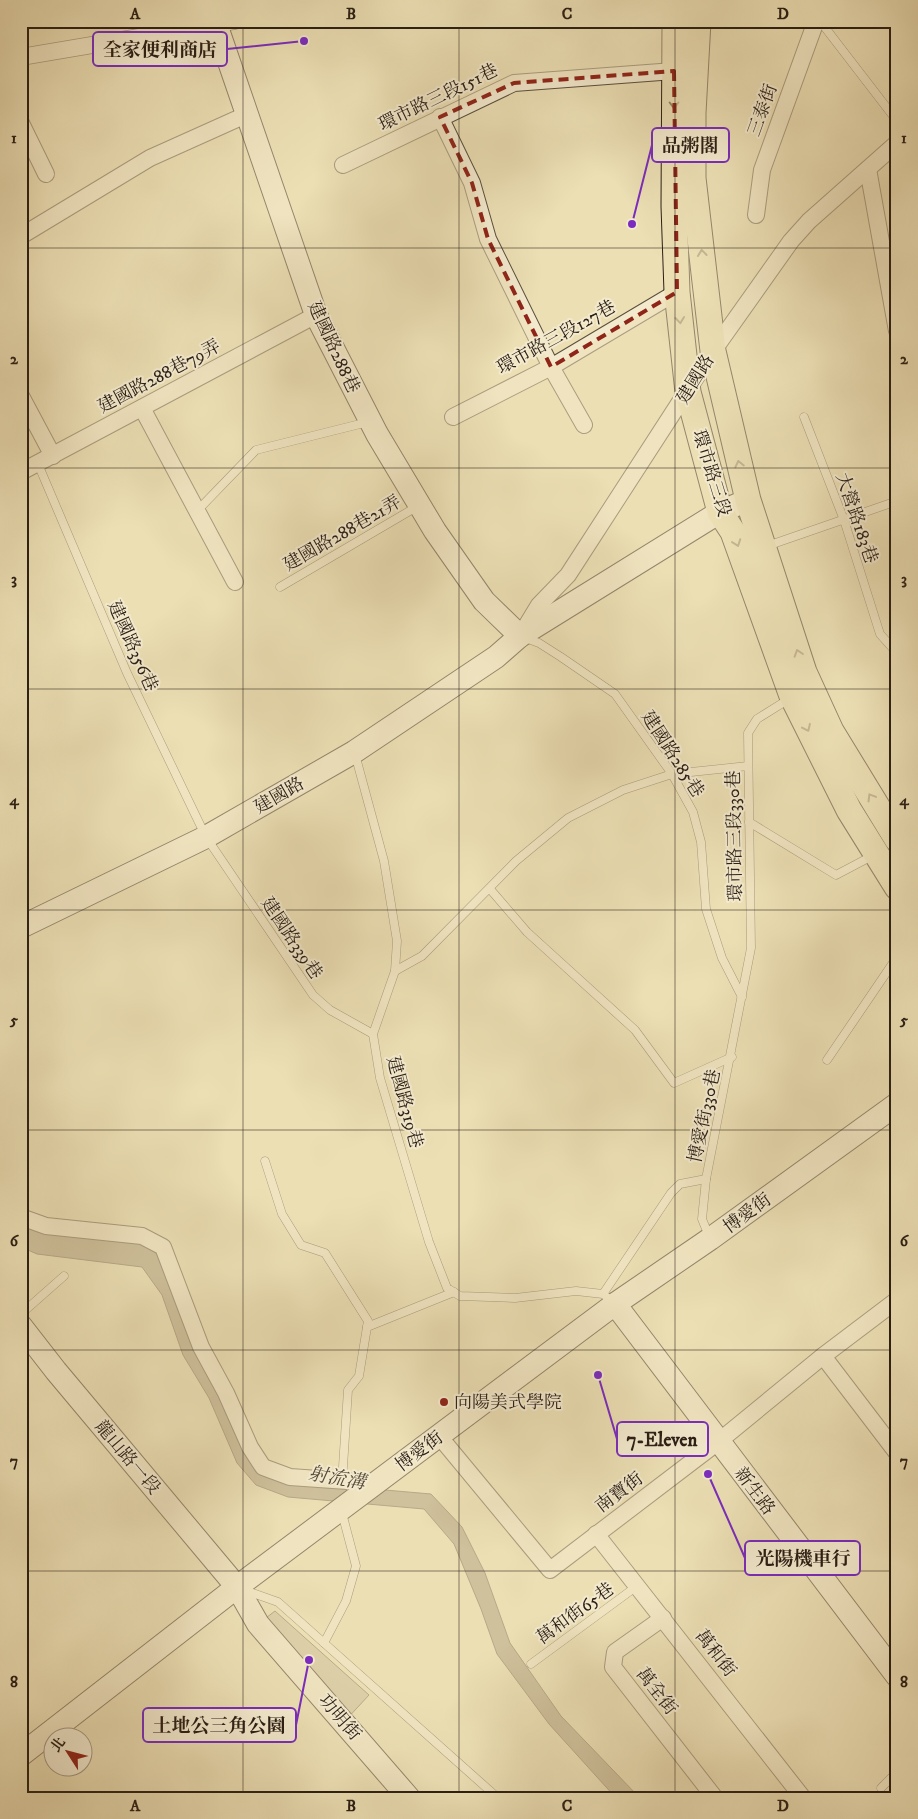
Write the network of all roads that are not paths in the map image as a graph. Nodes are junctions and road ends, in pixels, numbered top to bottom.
1 (675, 21) edge
2 (698, 21) edge
3 (816, 21) edge
4 (820, 21) edge
5 (222, 22) edge
6 (21, 57) edge
7 (674, 71) junction
8 (248, 114) junction
9 (440, 117) junction
10 (897, 121) edge
11 (21, 124) edge
12 (897, 143) edge
13 (343, 165) dead end
14 (868, 169) junction
15 (46, 174) dead end
16 (756, 215) dead end
17 (21, 236) edge
18 (677, 292) junction
19 (316, 315) junction
20 (897, 330) edge
21 (713, 351) junction
22 (551, 367) junction
23 (688, 392) junction
24 (21, 396) edge
25 (142, 408) junction
26 (453, 416) dead end
27 (804, 418) dead end
28 (370, 422) junction
29 (584, 425) dead end
30 (54, 456) junction
31 (38, 464) junction
32 (21, 472) edge
33 (748, 500) junction
34 (897, 500) edge
35 (420, 505) junction
36 (197, 511) junction
37 (720, 512) junction
38 (844, 520) junction
39 (763, 547) junction
40 (235, 582) dead end
41 (280, 587) dead end
42 (520, 636) junction
43 (897, 653) edge
44 (792, 696) junction
45 (354, 752) junction
46 (748, 766) junction
47 (672, 774) junction
48 (749, 822) junction
49 (206, 837) junction
50 (897, 839) edge
51 (876, 854) junction
52 (897, 887) edge
53 (490, 889) junction
54 (21, 927) edge
55 (897, 957) edge
56 (395, 971) junction
57 (742, 997) junction
58 (373, 1034) junction
59 (732, 1057) junction
60 (827, 1060) dead end
61 (897, 1104) edge
62 (265, 1161) dead end
63 (706, 1178) junction
64 (21, 1217) edge
65 (710, 1239) junction
66 (64, 1276) dead end
67 (454, 1292) junction
68 (609, 1299) junction
69 (897, 1300) edge
70 (21, 1314) edge
71 (21, 1326) edge
72 (367, 1327) junction
73 (823, 1356) junction
74 (438, 1436) junction
75 (718, 1442) junction
76 (897, 1453) edge
77 (356, 1493) junction
78 (596, 1534) junction
79 (637, 1586) junction
80 (237, 1587) junction
81 (663, 1618) junction
82 (324, 1643) junction
83 (531, 1664) dead end
84 (897, 1676) edge
85 (21, 1755) edge
86 (897, 1772) edge
87 (881, 1788) dead end
88 (409, 1798) edge
89 (498, 1798) edge
90 (715, 1798) edge
91 (803, 1798) edge

1 - 7 main road, 環市路三段
21 -> 2 main road, 環市路三段
3 - 16 street, 三泰街
4 - 10 lane
5 - 6 street
5 - 8 street, 建國路288巷
7 - 9 street, 環市路三段151巷
7 -> 18 main road, 環市路三段
8 - 17 street
8 - 19 street, 建國路288巷
9 - 13 street, 環市路三段151巷
9 - 22 street
11 - 15 street
12 - 14 street, 建國路
14 - 20 street
14 - 21 street, 建國路
18 - 22 street, 環市路三段127巷
18 -> 23 main road, 環市路三段
19 - 25 street, 建國路288巷79弄
19 - 28 street, 建國路288巷
21 - 23 street, 建國路
33 -> 21 main road, 環市路三段
22 - 26 street, 環市路三段127巷
22 - 29 street
23 - 37 main road, 環市路三段
23 - 42 street, 建國路
24 - 30 street
25 - 30 street, 建國路288巷79弄
25 - 36 street
27 - 38 lane, 大營路183巷
28 - 35 street, 建國路288巷
28 - 36 lane
30 - 31 street, 建國路288巷79弄
31 - 32 street, 建國路288巷79弄
31 - 49 lane, 建國路356巷
33 - 37 street, 建國路
33 - 39 main road, 環市路三段
34 - 38 lane
35 - 41 lane, 建國路288巷21弄
35 - 42 street, 建國路288巷
36 - 40 street
37 - 42 street, 建國路
37 -> 44 main road, 環市路三段
38 - 39 lane
38 - 43 lane, 大營路183巷
50 -> 39 main road, 環市路三段
42 - 45 street, 建國路
42 - 47 lane, 建國路285巷
44 - 46 lane, 環市路三段330巷
44 -> 51 main road, 環市路三段
45 - 49 street, 建國路
45 - 56 lane, 建國路319巷
46 - 47 lane
46 - 48 lane, 環市路三段330巷
47 - 53 lane
47 - 57 lane, 建國路285巷
48 - 51 lane
48 - 57 lane, 環市路三段330巷
49 - 54 street, 建國路
49 - 58 lane, 建國路339巷
51 - 52 main road, 環市路三段
53 - 56 lane
53 - 59 lane
55 - 60 lane
56 - 58 lane, 建國路319巷
57 - 59 lane, 博愛街330巷
58 - 67 lane, 建國路319巷
59 - 63 lane, 博愛街330巷
61 - 65 street, 博愛街
62 - 72 lane
63 - 65 lane, 博愛街330巷
63 - 68 lane
64 - 77 street
65 - 68 street, 博愛街
66 - 70 lane
67 - 68 lane
67 - 72 lane
68 - 74 street, 博愛街
68 - 75 street, 新生路
69 - 73 street, 南寶街
71 - 80 street, 龍山路一段
72 - 77 lane
73 - 75 street, 南寶街
73 - 76 street
74 - 77 street, 博愛街
74 - 78 street, 南寶街
75 - 78 street, 南寶街
75 - 84 street, 新生路
77 - 80 street, 博愛街
77 - 82 lane
78 - 79 street, 萬和街
79 - 81 street, 萬和街
79 - 83 lane, 萬和街65巷
80 - 82 lane
80 - 85 street, 博愛街
80 - 88 street, 功明街
81 - 90 street, 萬全街
81 - 91 street, 萬和街
82 - 89 lane
86 - 87 lane

